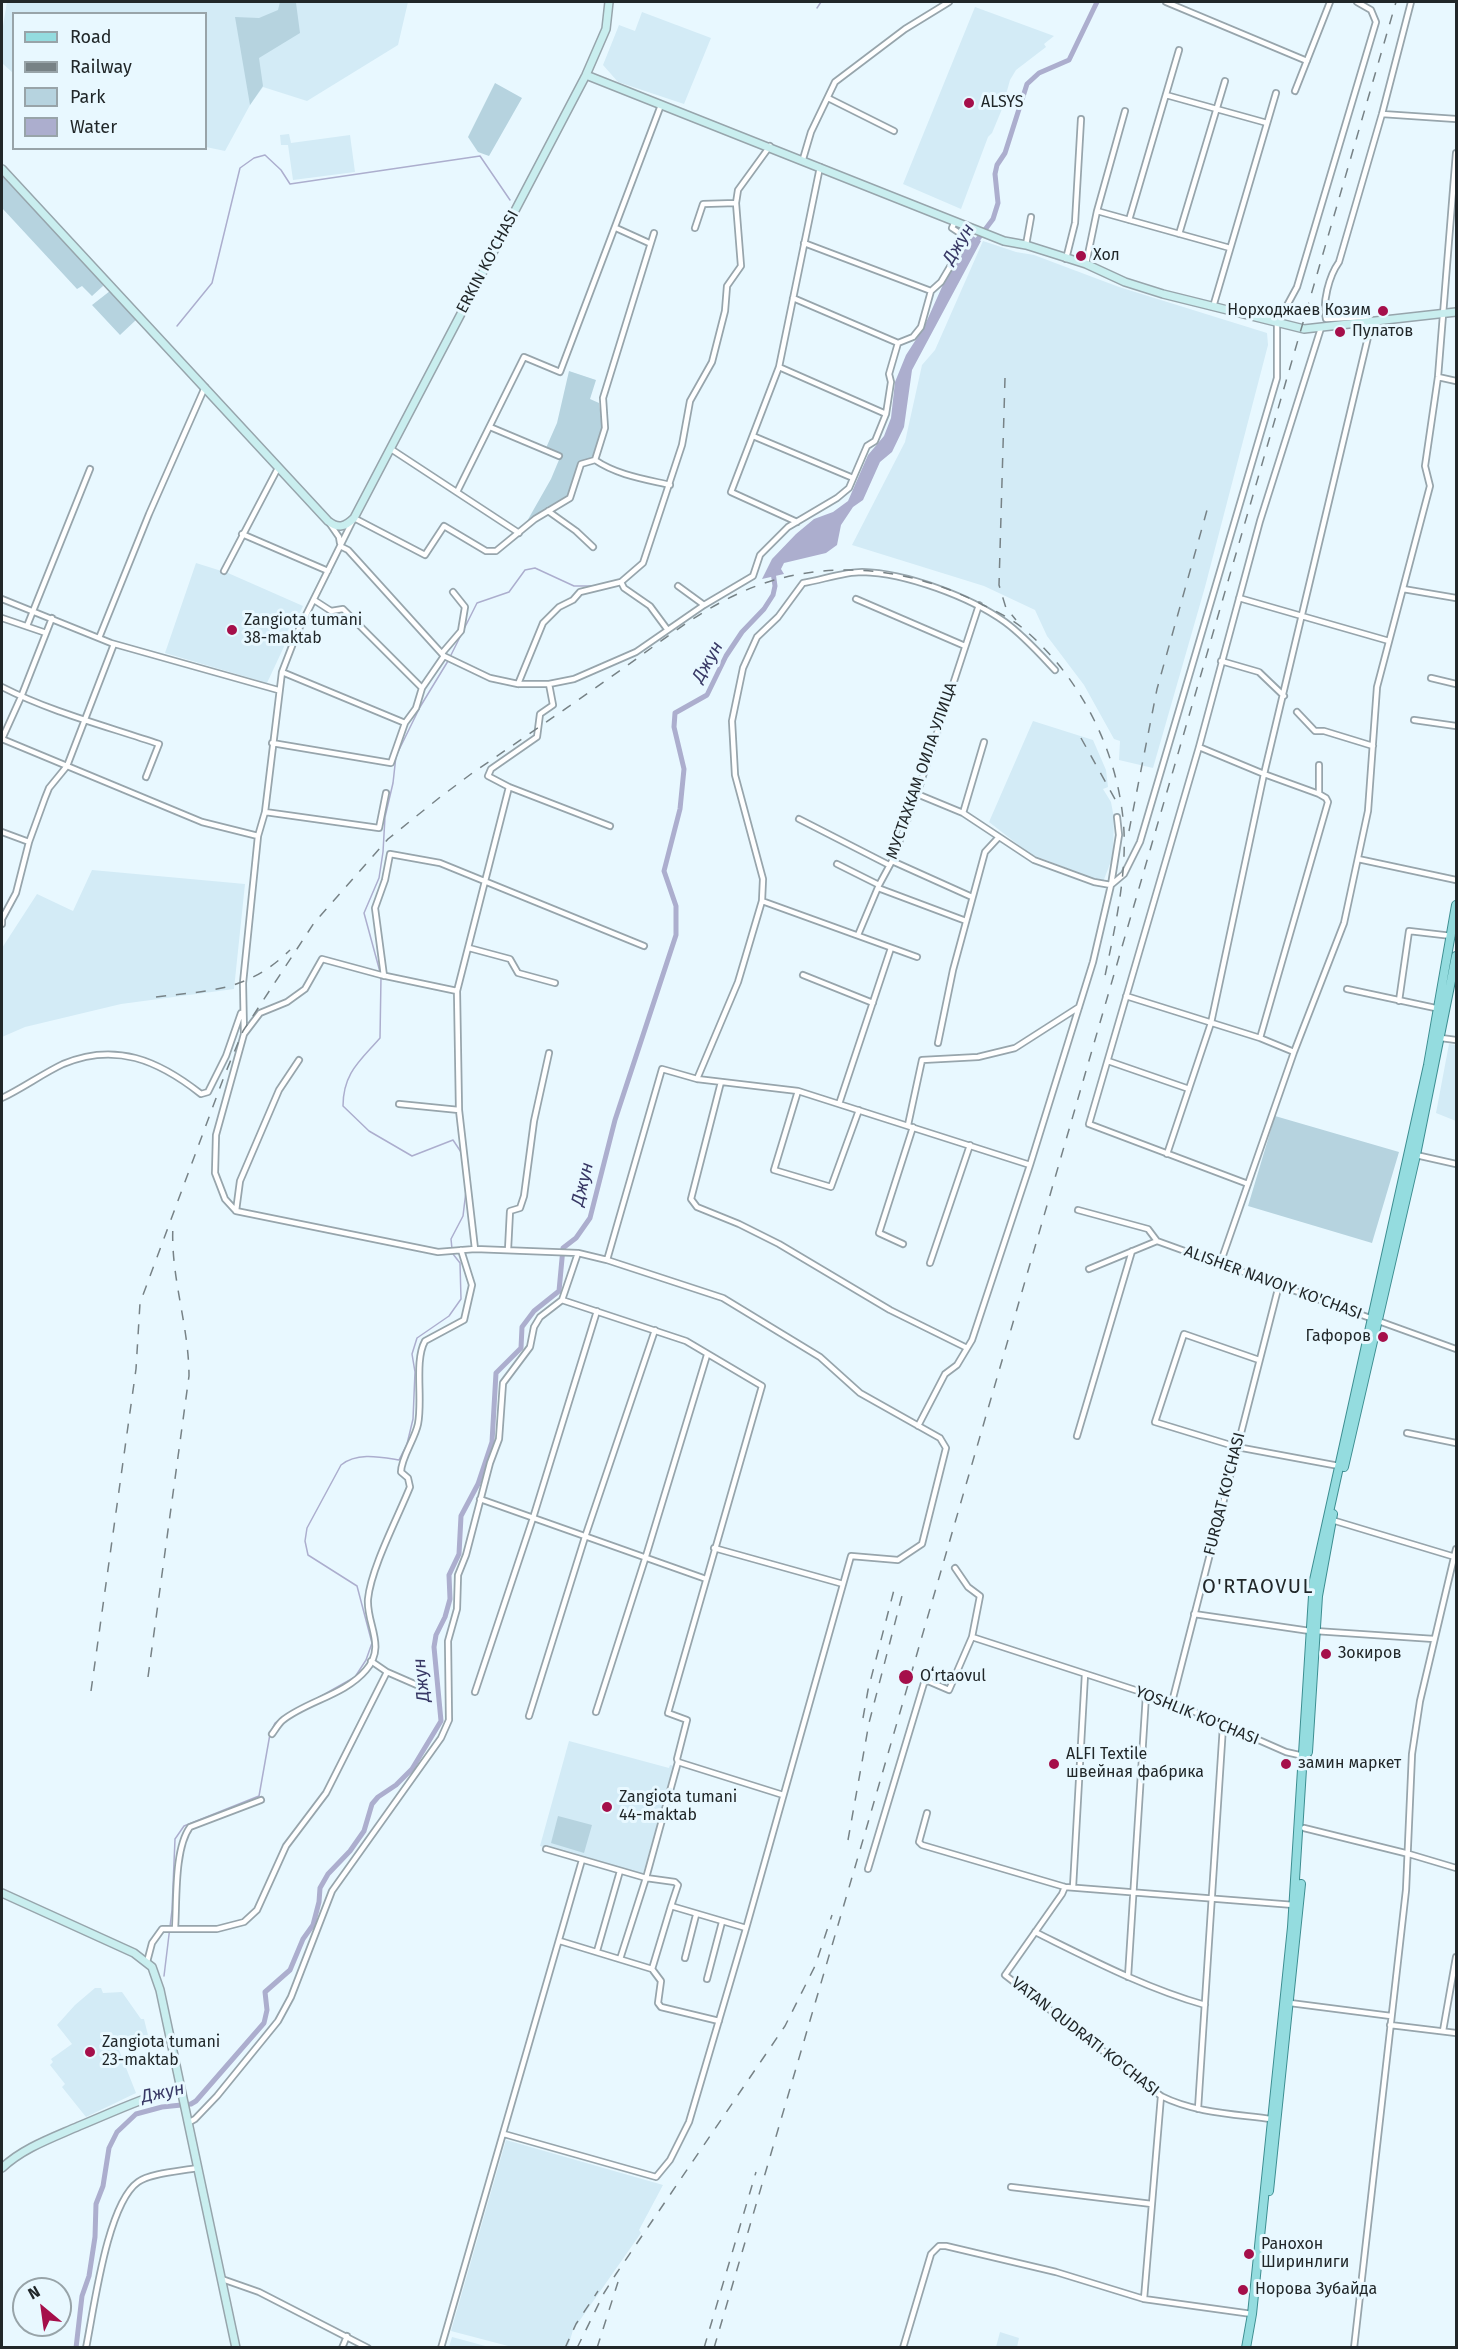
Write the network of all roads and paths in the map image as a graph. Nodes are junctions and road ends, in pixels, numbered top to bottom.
1 (609, 2) edge
2 (949, 2) edge
3 (1166, 2) edge
4 (1330, 2) edge
5 (1357, 2) edge
6 (1411, 2) edge
7 (1179, 50) dead end
8 (1307, 61) junction
9 (586, 75) junction
10 (1224, 81) dead end
11 (1295, 91) dead end
12 (1276, 93) dead end
13 (1166, 95) junction
14 (828, 98) junction
15 (661, 105) junction
16 (1216, 108) junction
17 (1125, 111) dead end
18 (1382, 114) junction
19 (1081, 119) dead end
20 (1456, 119) edge
21 (1267, 123) junction
22 (894, 131) dead end
23 (770, 147) junction
24 (1456, 153) edge
25 (803, 159) junction
26 (820, 167) junction
27 (2, 169) edge
28 (736, 203) junction
29 (1097, 211) junction
30 (1031, 217) dead end
31 (1129, 219) junction
32 (955, 222) junction
33 (616, 228) junction
34 (695, 228) dead end
35 (654, 233) dead end
36 (1179, 234) junction
37 (649, 243) junction
38 (804, 243) junction
39 (1026, 245) junction
40 (1230, 248) junction
41 (1066, 259) junction
42 (1086, 264) junction
43 (931, 291) junction
44 (793, 298) junction
45 (1213, 307) junction
46 (1456, 312) edge
47 (1444, 313) junction
48 (1369, 322) junction
49 (1277, 324) junction
50 (1322, 328) junction
51 (898, 343) junction
52 (778, 367) junction
53 (1438, 377) junction
54 (1456, 381) edge
55 (206, 387) junction
56 (886, 414) junction
57 (490, 427) junction
58 (753, 436) junction
59 (391, 449) junction
60 (559, 456) dead end
61 (595, 460) junction
62 (278, 468) junction
63 (90, 469) dead end
64 (853, 478) junction
65 (670, 485) junction
66 (458, 492) junction
67 (548, 511) junction
68 (354, 518) junction
69 (328, 521) junction
70 (797, 522) junction
71 (519, 533) junction
72 (242, 534) junction
73 (340, 546) junction
74 (593, 547) dead end
75 (224, 571) dead end
76 (328, 571) junction
77 (621, 582) junction
78 (678, 586) dead end
79 (1403, 589) junction
80 (453, 592) dead end
81 (1239, 597) junction
82 (1456, 598) edge
83 (2, 599) edge
84 (856, 599) dead end
85 (314, 600) junction
86 (704, 605) junction
87 (979, 605) junction
88 (33, 612) junction
89 (1301, 616) junction
90 (2, 618) edge
91 (52, 618) junction
92 (27, 626) junction
93 (667, 629) junction
94 (45, 633) junction
95 (99, 638) junction
96 (1389, 641) junction
97 (114, 644) junction
98 (965, 646) junction
99 (444, 654) junction
100 (1221, 661) junction
101 (1055, 670) dead end
102 (282, 672) junction
103 (1431, 678) dead end
104 (518, 684) junction
105 (549, 684) junction
106 (1456, 684) edge
107 (2, 687) edge
108 (423, 688) junction
109 (278, 690) junction
110 (1284, 696) junction
111 (21, 697) junction
112 (1297, 712) dead end
113 (85, 720) junction
114 (1414, 720) dead end
115 (405, 723) junction
116 (1456, 726) edge
117 (2, 739) edge
118 (984, 742) dead end
119 (272, 743) junction
120 (1199, 747) junction
121 (1373, 747) junction
122 (1319, 765) dead end
123 (67, 766) junction
124 (1264, 774) junction
125 (146, 777) dead end
126 (509, 787) junction
127 (386, 793) dead end
128 (917, 794) junction
129 (1318, 794) junction
130 (265, 812) junction
131 (963, 813) junction
132 (1117, 817) dead end
133 (799, 819) dead end
134 (610, 826) dead end
135 (2, 832) edge
136 (258, 836) junction
137 (998, 838) junction
138 (29, 842) junction
139 (1358, 859) junction
140 (891, 863) junction
141 (837, 864) dead end
142 (1456, 880) edge
143 (486, 881) junction
144 (1111, 885) junction
145 (878, 886) junction
146 (972, 897) junction
147 (762, 901) junction
148 (1456, 905) edge
149 (966, 921) junction
150 (2, 924) edge
151 (858, 935) junction
152 (1452, 936) junction
153 (644, 946) dead end
154 (469, 948) junction
155 (891, 948) junction
156 (1456, 956) edge
157 (917, 957) dead end
158 (384, 975) junction
159 (803, 975) dead end
160 (555, 983) dead end
161 (1347, 989) dead end
162 (457, 991) junction
163 (1126, 996) junction
164 (1399, 1000) junction
165 (873, 1003) junction
166 (1079, 1007) junction
167 (1440, 1009) junction
168 (242, 1011) junction
169 (1211, 1023) junction
170 (244, 1034) junction
171 (1260, 1038) junction
172 (1442, 1038) junction
173 (1456, 1040) edge
174 (938, 1043) dead end
175 (1294, 1052) junction
176 (549, 1053) dead end
177 (299, 1060) dead end
178 (1108, 1061) junction
179 (697, 1079) junction
180 (721, 1082) junction
181 (1189, 1089) junction
182 (798, 1091) junction
183 (2, 1098) edge
184 (399, 1104) dead end
185 (839, 1104) junction
186 (459, 1110) junction
187 (859, 1110) junction
188 (910, 1126) junction
189 (969, 1145) junction
190 (1167, 1154) junction
191 (1416, 1155) junction
192 (1456, 1164) edge
193 (1030, 1165) junction
194 (1248, 1184) junction
195 (1078, 1210) dead end
196 (236, 1211) junction
197 (1157, 1241) junction
198 (903, 1244) dead end
199 (476, 1249) junction
200 (461, 1250) junction
201 (508, 1250) junction
202 (1132, 1251) junction
203 (578, 1253) junction
204 (607, 1260) junction
205 (930, 1263) dead end
206 (1220, 1264) junction
207 (1089, 1269) dead end
208 (1279, 1285) junction
209 (562, 1300) junction
210 (597, 1311) junction
211 (1374, 1319) junction
212 (655, 1330) junction
213 (967, 1348) junction
214 (1456, 1349) edge
215 (707, 1355) junction
216 (1259, 1360) junction
217 (918, 1426) junction
218 (1407, 1433) dead end
219 (1077, 1436) dead end
220 (1456, 1443) edge
221 (1237, 1447) junction
222 (1339, 1466) junction
223 (480, 1499) junction
224 (533, 1518) junction
225 (1332, 1520) junction
226 (585, 1537) junction
227 (714, 1548) junction
228 (1456, 1550) edge
229 (646, 1556) junction
230 (1455, 1557) junction
231 (955, 1568) dead end
232 (706, 1579) junction
233 (843, 1584) junction
234 (1194, 1614) junction
235 (1312, 1631) junction
236 (972, 1637) junction
237 (1434, 1639) junction
238 (371, 1661) junction
239 (387, 1672) junction
240 (1085, 1674) junction
241 (426, 1689) dead end
242 (475, 1692) dead end
243 (1146, 1695) junction
244 (1172, 1702) junction
245 (596, 1712) dead end
246 (529, 1716) dead end
247 (1223, 1726) junction
248 (272, 1734) dead end
249 (1305, 1756) junction
250 (678, 1762) junction
251 (783, 1795) junction
252 (261, 1800) dead end
253 (927, 1813) dead end
254 (1304, 1828) junction
255 (546, 1850) dead end
256 (1409, 1854) junction
257 (582, 1860) junction
258 (1456, 1868) edge
259 (868, 1869) dead end
260 (620, 1871) junction
261 (646, 1878) junction
262 (1065, 1887) junction
263 (1073, 1887) junction
264 (1133, 1892) junction
265 (2, 1893) edge
266 (1212, 1899) junction
267 (1294, 1905) junction
268 (671, 1906) junction
269 (696, 1915) junction
270 (722, 1922) junction
271 (171, 1928) junction
272 (746, 1928) junction
273 (1035, 1932) junction
274 (560, 1941) junction
275 (597, 1951) junction
276 (1456, 1957) edge
277 (685, 1958) dead end
278 (620, 1959) junction
279 (147, 1962) junction
280 (652, 1969) junction
281 (1128, 1977) junction
282 (707, 1979) dead end
283 (1290, 2003) junction
284 (1205, 2005) junction
285 (1391, 2016) junction
286 (719, 2021) junction
287 (1390, 2025) junction
288 (1443, 2031) junction
289 (1456, 2033) edge
290 (180, 2088) junction
291 (1161, 2096) junction
292 (1198, 2109) junction
293 (1271, 2119) junction
294 (188, 2123) junction
295 (504, 2134) junction
296 (2, 2168) edge
297 (197, 2168) junction
298 (1011, 2187) dead end
299 (1152, 2204) junction
300 (222, 2279) junction
301 (1144, 2299) junction
302 (1252, 2314) junction
303 (347, 2336) junction
304 (86, 2348) edge
305 (236, 2348) edge
306 (342, 2348) edge
307 (368, 2348) edge
308 (441, 2348) edge
309 (903, 2348) edge
310 (1246, 2348) edge
311 (1251, 2348) edge
312 (1354, 2348) edge

1 - 9 main road, ERKIN KO'CHASI
2 - 14 street
3 - 8 street
4 - 8 street
5 - 49 street
6 - 18 street
7 - 13 street
8 - 11 street
9 - 15 main road
9 - 59 main road, ERKIN KO'CHASI
10 - 16 street
12 - 21 street
13 - 16 street
13 - 31 street
14 - 22 street
14 - 25 street
15 - 23 main road
15 - 33 street
16 - 21 street
16 - 36 street
17 - 29 street
18 - 20 street
18 - 48 street
19 - 41 street
21 - 40 street
23 - 25 main road
23 - 28 street
24 - 47 street
25 - 26 main road
26 - 32 main road
26 - 38 street
27 - 55 main road
28 - 34 street
28 - 65 street
29 - 31 street
29 - 42 street
30 - 39 street
31 - 36 street
32 - 39 main road
32 - 43 street
33 - 37 street
33 - 57 street
35 - 37 street
36 - 40 street
37 - 61 street
38 - 43 street
38 - 44 street
39 - 41 main road
40 - 45 street
41 - 42 main road
42 - 45 main road
43 - 51 street
44 - 51 street
44 - 52 street
45 - 49 main road
46 - 47 main road
47 - 48 main road
47 - 53 street
48 - 50 main road
48 - 89 street
49 - 50 main road
49 - 144 street
50 - 81 street
51 - 56 street
52 - 56 street
52 - 58 street
53 - 54 street
53 - 79 street
55 - 62 main road
55 - 95 street
56 - 64 street
57 - 60 street
57 - 66 street
58 - 64 street
58 - 70 street
59 - 66 street
59 - 68 main road, ERKIN KO'CHASI
61 - 65 street
61 - 67 street
62 - 69 main road
62 - 72 street
63 - 88 street
64 - 70 street
65 - 77 street
66 - 71 street
67 - 71 street
67 - 74 street
68 - 69 main road
68 - 71 street
68 - 73 street
69 - 73 street
70 - 86 street
72 - 75 street
72 - 76 street
73 - 76 street
73 - 99 street
76 - 85 street
77 - 93 street
77 - 104 street
78 - 86 street
79 - 82 street
79 - 96 street
80 - 99 street
81 - 89 street
81 - 100 street
83 - 88 street
84 - 98 street
85 - 102 street
85 - 108 street
86 - 93 street
87 - 98 street, МУСТАХКАМ ОИЛА УЛИЦА
87 - 101 street
87 - 147 street
88 - 91 street
88 - 92 street
89 - 96 street
89 - 110 street
90 - 92 street
91 - 94 street
91 - 95 street
92 - 94 street
93 - 105 street
94 - 111 street
95 - 97 street
96 - 121 street
97 - 109 street
97 - 113 street
98 - 128 street, МУСТАХКАМ ОИЛА УЛИЦА
99 - 104 street
99 - 108 street
100 - 110 street
100 - 120 street
102 - 109 street
102 - 115 street
103 - 106 street
104 - 105 street
105 - 126 street
107 - 111 street
108 - 115 street
109 - 119 street
110 - 124 street
111 - 113 street
111 - 117 street
112 - 121 street
113 - 123 street
113 - 125 street
114 - 116 street
115 - 119 street
117 - 123 street
118 - 131 street
119 - 130 street
120 - 124 street
120 - 163 street
121 - 139 street
122 - 129 street
123 - 136 street
123 - 138 street
124 - 129 street
124 - 169 street
126 - 134 street
126 - 143 street
127 - 130 street
128 - 131 street
128 - 140 street, МУСТАХКАМ ОИЛА УЛИЦА
129 - 171 street
130 - 136 street
131 - 137 street
132 - 144 street
133 - 140 street
135 - 138 street
136 - 168 street
137 - 144 street
137 - 146 street
138 - 150 street
139 - 142 street
139 - 175 street
140 - 145 street, МУСТАХКАМ ОИЛА УЛИЦА
140 - 146 street
141 - 145 street
143 - 153 street
143 - 154 street
143 - 158 street
144 - 166 street
145 - 149 street
145 - 151 street, МУСТАХКАМ ОИЛА УЛИЦА
146 - 149 street
147 - 151 street
147 - 179 street
148 - 152 main road
149 - 174 street
151 - 155 street
152 - 164 street
152 - 167 main road
154 - 160 street
154 - 162 street
155 - 157 street
155 - 165 street
156 - 172 main road
158 - 162 street
158 - 170 street
159 - 165 street
161 - 164 street
162 - 186 street
163 - 169 street
163 - 178 street
164 - 167 street
165 - 185 street
166 - 188 street
166 - 193 street
167 - 211 main road
168 - 170 street
168 - 183 street
169 - 171 street
169 - 181 street
170 - 196 street
171 - 175 street
172 - 173 street
172 - 191 main road
175 - 194 street
176 - 201 street
177 - 196 street
178 - 181 street
178 - 190 street
179 - 180 street
179 - 204 street
180 - 182 street
180 - 213 street
181 - 190 street
182 - 185 street
182 - 187 street
184 - 186 street
185 - 187 street
186 - 199 street
187 - 188 street
188 - 189 street
188 - 198 street
189 - 193 street
189 - 205 street
190 - 194 street
191 - 192 street
191 - 211 main road
193 - 213 street
194 - 206 street
195 - 197 street, ALISHER NAVOIY KO'CHASI
196 - 200 street
197 - 202 street
197 - 206 street, ALISHER NAVOIY KO'CHASI
199 - 200 street
199 - 201 street
200 - 238 street
201 - 203 street
202 - 207 street
202 - 219 street
203 - 204 street
203 - 209 street
204 - 217 street
206 - 208 street, ALISHER NAVOIY KO'CHASI
208 - 211 street, ALISHER NAVOIY KO'CHASI
208 - 216 street, FURQAT KO'CHASI
209 - 210 street
209 - 223 street
210 - 212 street
210 - 224 street
211 - 214 street, ALISHER NAVOIY KO'CHASI
211 - 222 main road
211 - 225 main road
212 - 215 street
212 - 226 street
213 - 217 street
215 - 227 street
215 - 229 street
216 - 221 street, FURQAT KO'CHASI
216 - 221 street
217 - 233 street
218 - 220 street
221 - 222 street
221 - 234 street, FURQAT KO'CHASI
222 - 235 main road
223 - 224 street
223 - 294 street
224 - 226 street
224 - 242 street
225 - 230 street
225 - 235 main road
226 - 229 street
226 - 246 street
227 - 232 street
227 - 233 street
228 - 230 street
229 - 232 street
229 - 245 street
230 - 237 street
231 - 236 street
232 - 250 street
233 - 251 street
234 - 235 street
234 - 244 street, FURQAT KO'CHASI
235 - 237 street
235 - 249 main road
236 - 240 street, YOSHLIK KO'CHASI
236 - 259 street
237 - 256 street
238 - 239 street
238 - 248 street
239 - 241 street
239 - 271 street
240 - 243 street, YOSHLIK KO'CHASI
240 - 263 street
243 - 244 street, YOSHLIK KO'CHASI
243 - 264 street
244 - 247 street, YOSHLIK KO'CHASI
247 - 249 street, YOSHLIK KO'CHASI
247 - 266 street
249 - 254 main road
249 - 267 main road
250 - 251 street
250 - 261 street
251 - 272 street
252 - 271 street
253 - 262 street
254 - 256 street
254 - 283 main road
255 - 257 street
256 - 258 street
256 - 285 street
257 - 260 street
257 - 274 street
260 - 261 street
260 - 275 street
261 - 268 street
261 - 278 street
262 - 263 street
262 - 273 street, VATAN QUDRATI KO'CHASI
263 - 264 street
264 - 266 street
264 - 281 street
265 - 279 main road
266 - 267 street
266 - 284 street
267 - 293 main road
268 - 269 street
268 - 280 street
269 - 270 street
269 - 277 street
270 - 272 street
270 - 282 street
271 - 279 street
272 - 286 street
273 - 281 street
273 - 291 street, VATAN QUDRATI KO'CHASI
274 - 275 street
274 - 295 street
275 - 278 street
276 - 288 street
278 - 280 street
279 - 290 main road
280 - 286 street
281 - 284 street
283 - 285 street
283 - 311 main road
284 - 292 street
285 - 287 street
286 - 295 street
287 - 288 street
287 - 312 street
288 - 289 street
290 - 294 main road
290 - 296 main road
291 - 292 street, VATAN QUDRATI KO'CHASI
291 - 299 street
292 - 293 street, VATAN QUDRATI KO'CHASI
293 - 302 main road
294 - 297 main road
295 - 308 street
297 - 300 main road
297 - 304 street
298 - 299 street
299 - 301 street
300 - 303 street
300 - 305 main road
301 - 302 street
301 - 309 street
302 - 310 main road
303 - 306 street
303 - 307 street

